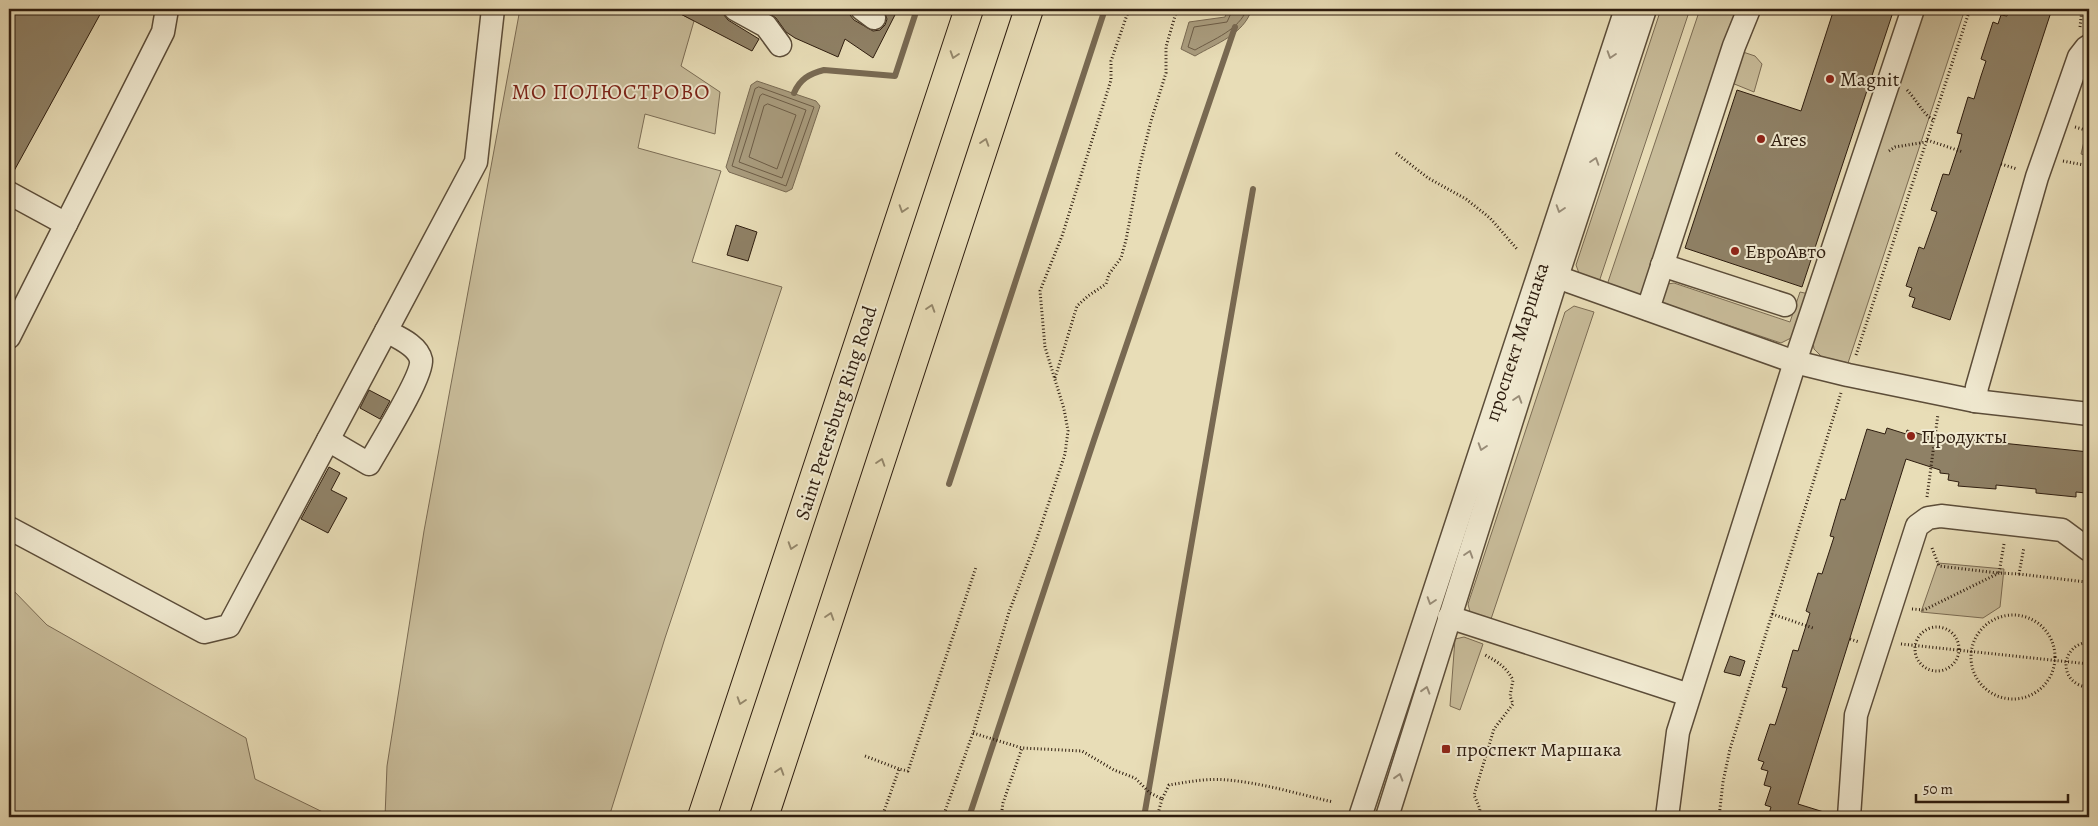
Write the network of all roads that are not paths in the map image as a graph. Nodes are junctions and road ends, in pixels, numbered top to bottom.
1 (167, 9) edge
2 (494, 9) edge
3 (735, 9) edge
4 (969, 9) edge
5 (1028, 9) edge
6 (1626, 9) edge
7 (1645, 9) edge
8 (1750, 9) edge
9 (1913, 9) edge
10 (2084, 39) edge
11 (780, 45) dead end
12 (9, 193) edge
13 (66, 224) junction
14 (1662, 265) junction
15 (1556, 277) junction
16 (1785, 305) dead end
17 (1648, 309) junction
18 (386, 331) junction
19 (9, 337) edge
20 (1796, 362) junction
21 (1975, 401) junction
22 (2089, 414) edge
23 (328, 440) junction
24 (9, 528) edge
25 (2089, 550) edge
26 (1449, 617) junction
27 (1689, 695) junction
28 (702, 817) edge
29 (764, 817) edge
30 (1360, 817) edge
31 (1387, 817) edge
32 (1667, 817) edge
33 (1849, 817) edge

1 - 13 street
2 - 18 street
3 - 11 street
4 -> 28 highway, Saint Petersburg Ring Road
29 -> 5 highway
6 -> 30 street, проспект Маршака
15 -> 7 street, проспект Маршака
8 - 14 street
9 - 20 street
10 - 21 street
12 - 13 street
13 - 19 street
14 - 16 street
14 - 17 street
15 - 17 street
26 -> 15 street, проспект Маршака
17 - 20 street
18 - 23 street
18 - 23 street
20 - 21 street
20 - 27 street
21 - 22 street
23 - 24 street
25 - 33 street
26 - 27 street
31 -> 26 street, проспект Маршака
27 - 32 street

